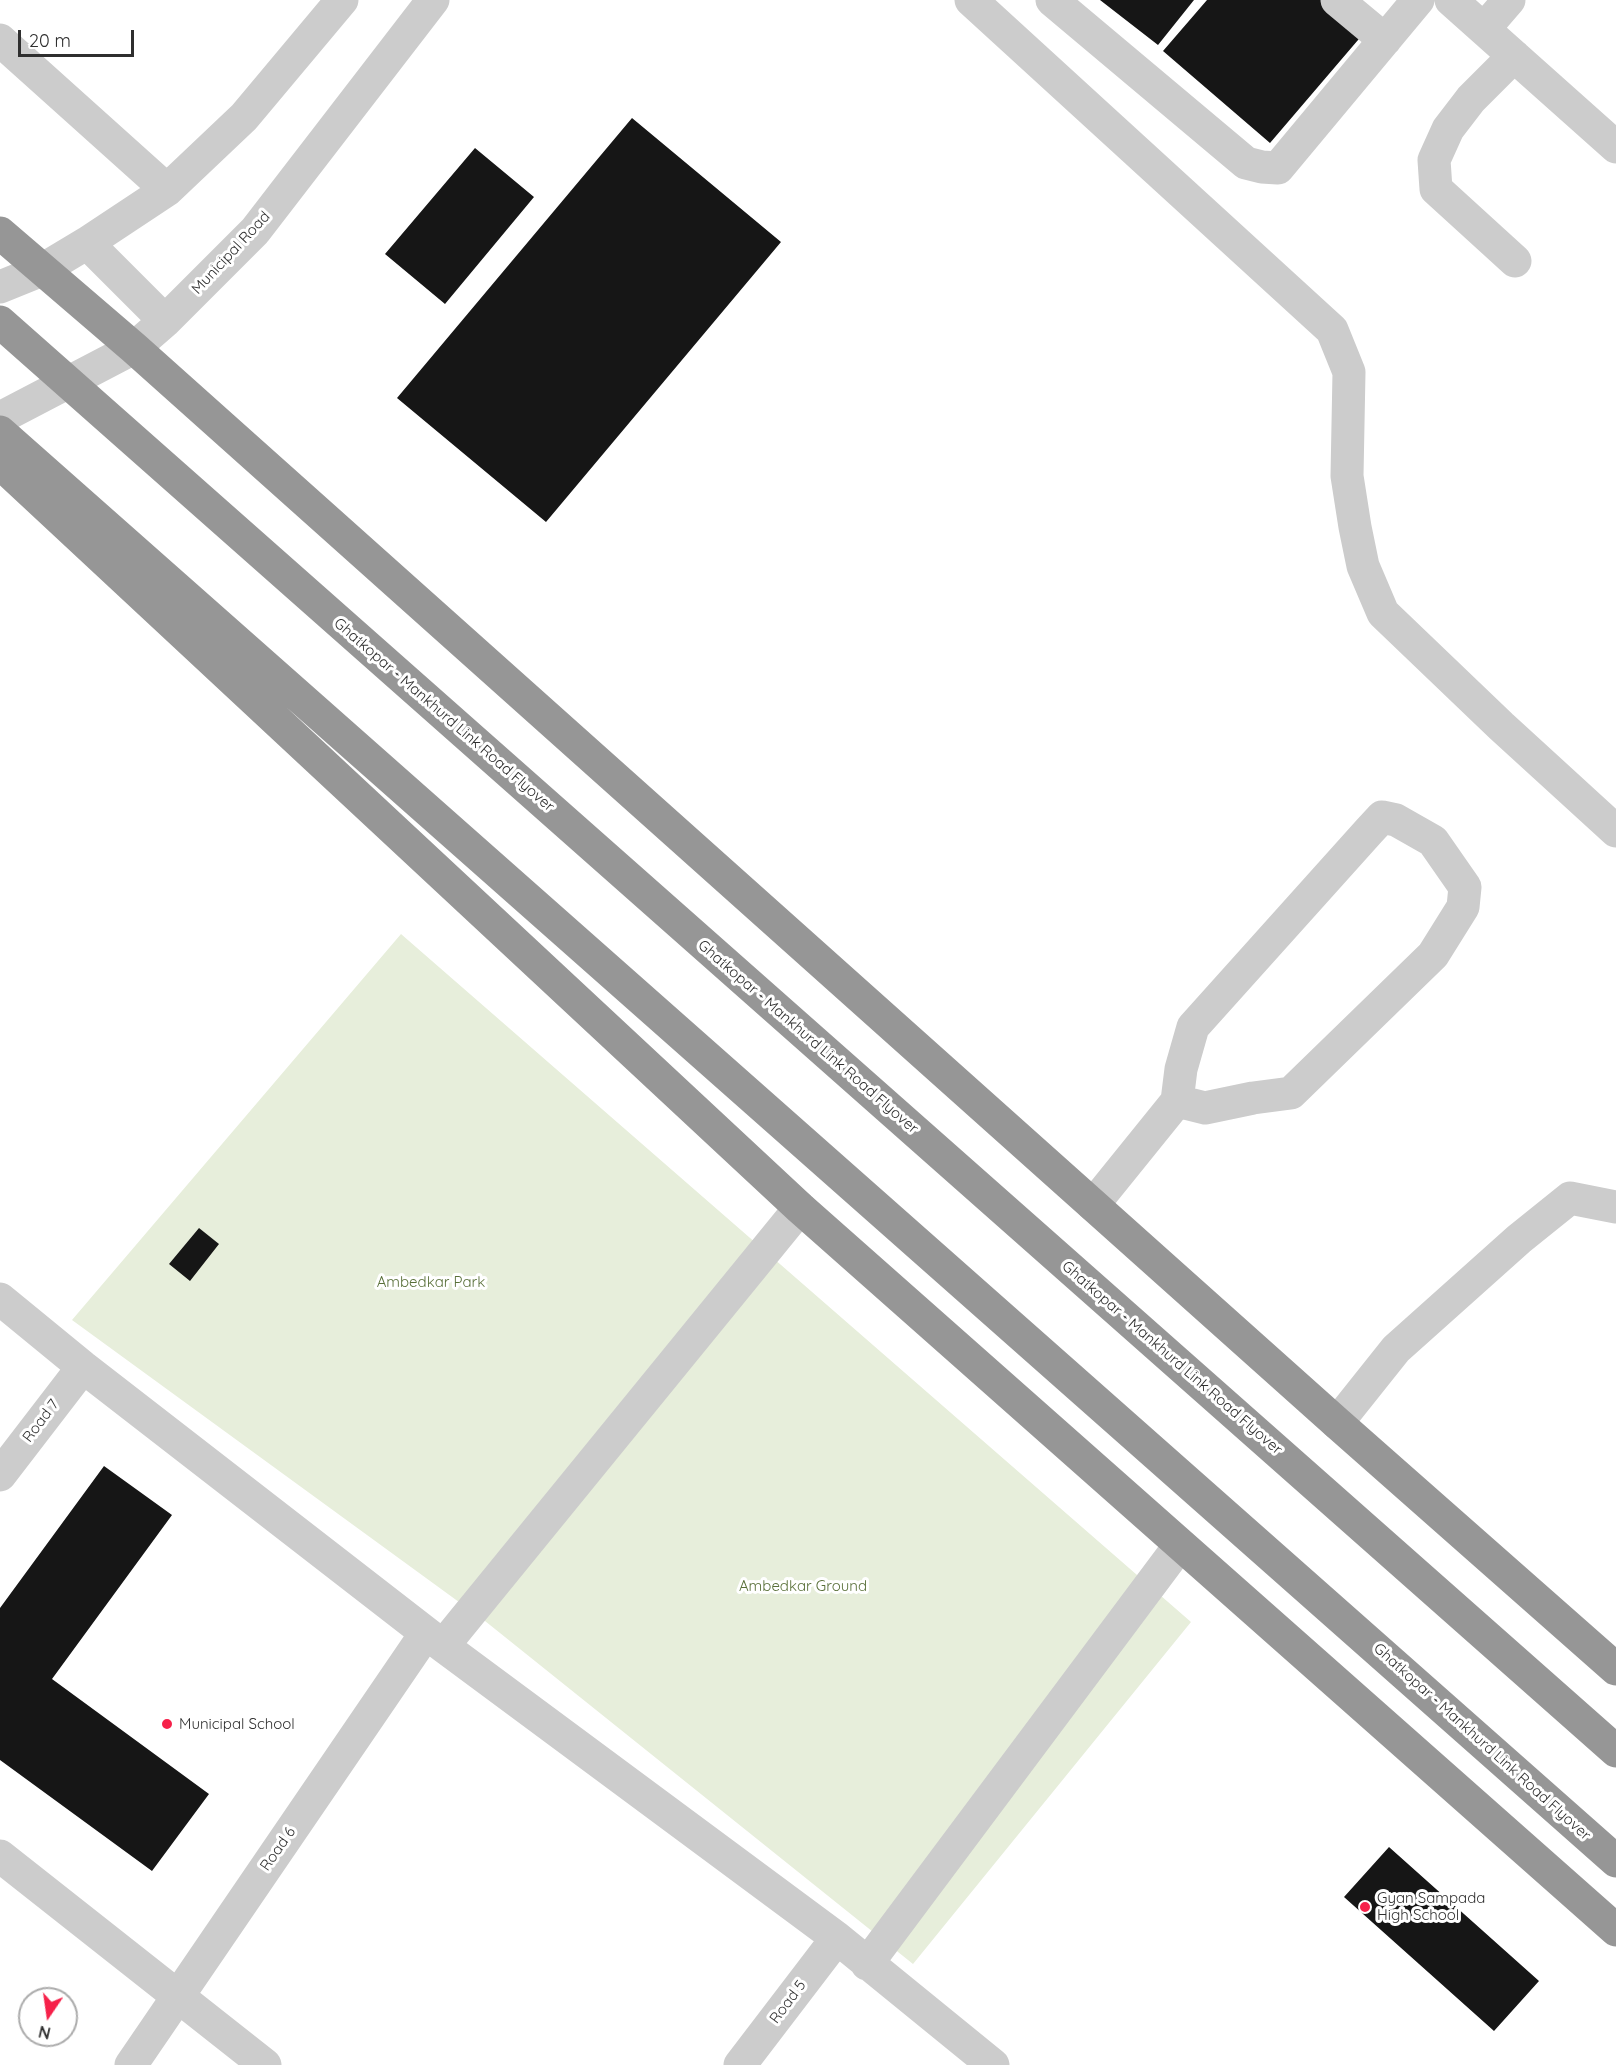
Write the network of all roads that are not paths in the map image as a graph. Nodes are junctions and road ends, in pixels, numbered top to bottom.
1 (342, 0) edge
2 (433, 0) edge
3 (971, 0) edge
4 (1052, 0) edge
5 (1337, 0) edge
6 (1418, 0) edge
7 (1451, 0) edge
8 (1509, 0) edge
9 (1484, 29) junction
10 (0, 40) edge
11 (1385, 40) junction
12 (1514, 56) junction
13 (1616, 147) edge
14 (167, 190) junction
15 (0, 233) edge
16 (87, 243) junction
17 (1515, 261) dead end
18 (42, 270) junction
19 (0, 287) edge
20 (165, 321) junction
21 (0, 322) edge
22 (134, 348) junction
23 (0, 418) edge
24 (0, 432) edge
25 (0, 463) edge
26 (1616, 831) edge
27 (1177, 1101) junction
28 (1093, 1205) junction
29 (1616, 1207) edge
30 (800, 1208) junction
31 (0, 1299) edge
32 (83, 1367) junction
33 (1337, 1423) junction
34 (0, 1475) edge
35 (1180, 1545) junction
36 (435, 1640) junction
37 (1616, 1669) edge
38 (1616, 1751) edge
39 (0, 1856) edge
40 (1616, 1861) edge
41 (1616, 1930) edge
42 (837, 1938) junction
43 (867, 1964) junction
44 (177, 1995) junction
45 (131, 2065) edge
46 (265, 2065) edge
47 (740, 2065) edge
48 (993, 2065) edge

1 - 14 street
2 - 20 street, Municipal Road
3 - 26 street
4 - 11 street
5 - 11 street
6 - 11 street
7 - 9 street
8 - 9 street
9 - 12 street
10 - 14 street
12 - 13 street
12 - 17 street
14 - 16 street
15 - 18 highway
16 - 18 street
16 - 20 street
18 - 19 street
18 - 22 highway
20 - 22 street, Municipal Road
21 - 38 highway, Ghatkopar - Mankhurd Link Road Flyover, bridge
22 - 23 street, Municipal Road
22 - 28 highway
24 - 40 highway, Ghatkopar - Mankhurd Link Road Flyover
25 - 30 highway
27 - 27 street
27 - 28 street
28 - 33 highway
29 - 33 street
30 - 35 highway
30 - 36 street, Road 6
31 - 32 street
32 - 34 street, Road 7
32 - 36 street
33 - 37 highway
35 - 41 highway
35 - 43 street
36 - 42 street
36 - 44 street, Road 6
39 - 44 street
42 - 43 street
42 - 47 street, Road 5
43 - 48 street
44 - 45 street, Road 6
44 - 46 street

